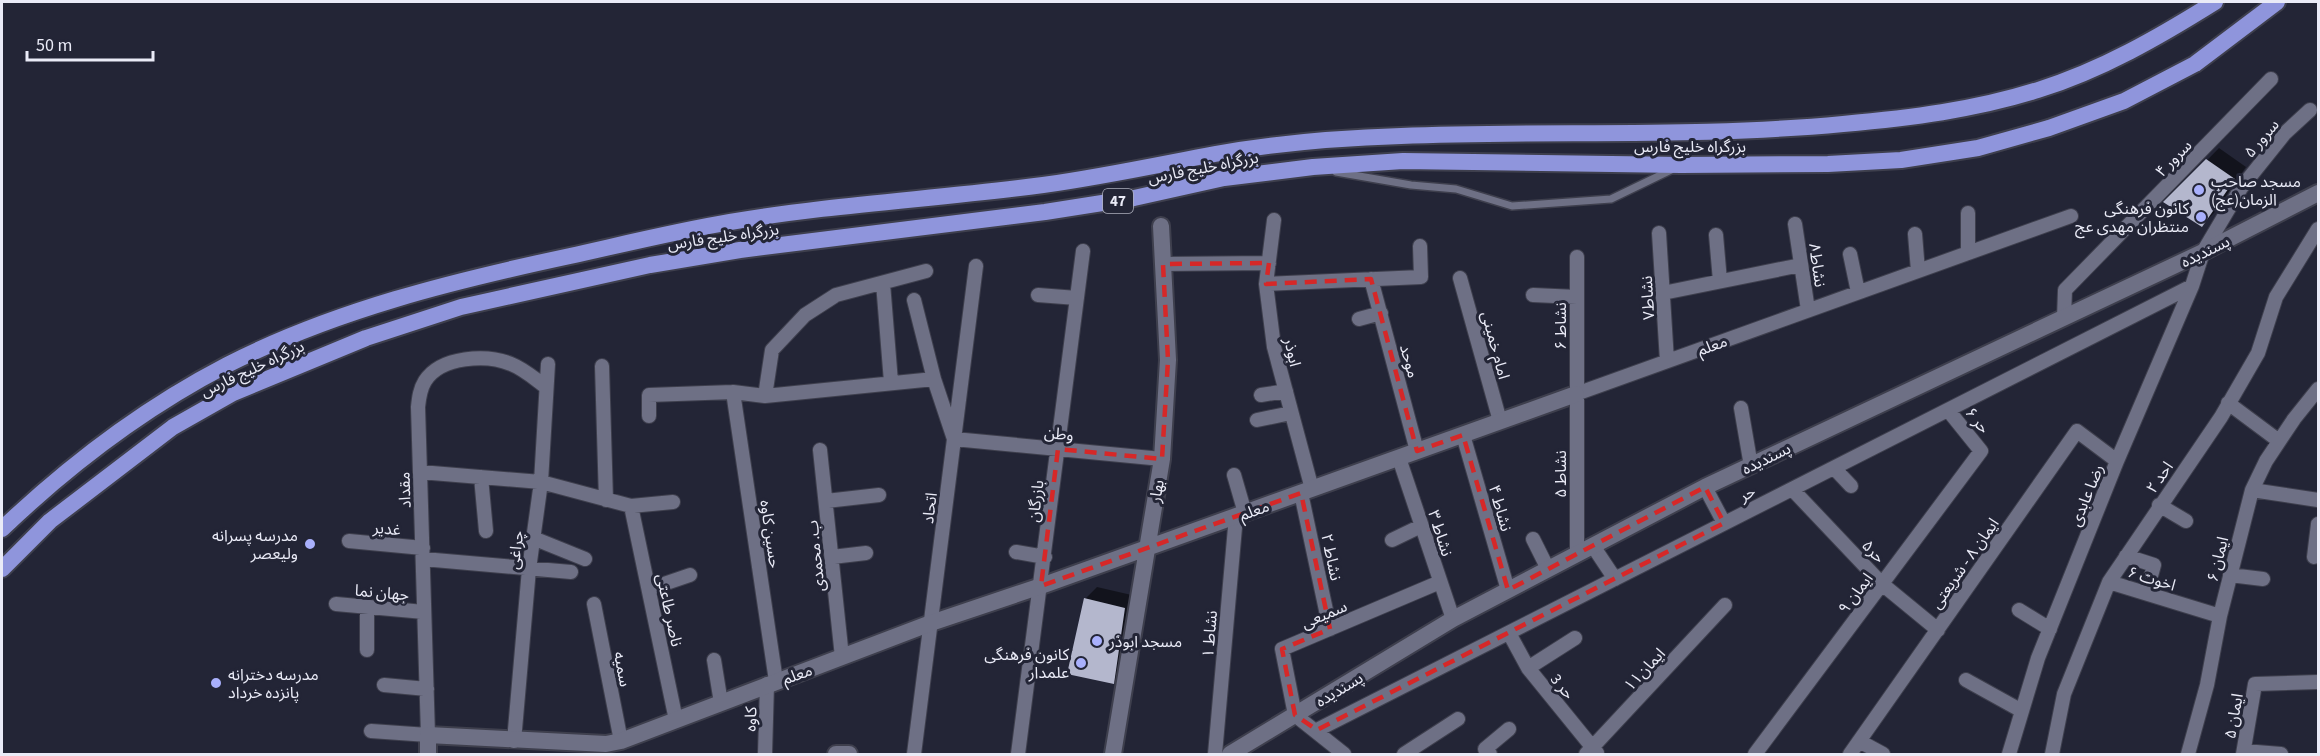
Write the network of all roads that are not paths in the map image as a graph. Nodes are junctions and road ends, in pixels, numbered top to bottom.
1 (2215, 2) edge
2 (2278, 3) edge
3 (2271, 79) dead end
4 (2310, 110) dead end
5 (1681, 165) junction
6 (1313, 167) junction
7 (2319, 194) edge
8 (1968, 213) dead end
9 (2071, 216) dead end
10 (1274, 220) dead end
11 (1796, 224) dead end
12 (1161, 226) dead end
13 (2319, 229) edge
14 (1659, 233) dead end
15 (1915, 234) dead end
16 (1716, 235) dead end
17 (1420, 246) dead end
18 (1083, 250) dead end
19 (2203, 252) junction
20 (1968, 253) junction
21 (1850, 254) dead end
22 (1577, 257) dead end
23 (1269, 263) junction
24 (1163, 264) junction
25 (1802, 265) junction
26 (976, 266) dead end
27 (926, 271) dead end
28 (1918, 271) junction
29 (1460, 278) dead end
30 (1371, 279) junction
31 (1720, 281) junction
32 (883, 283) junction
33 (1266, 284) junction
34 (2192, 286) junction
35 (1858, 292) junction
36 (1663, 293) junction
37 (1038, 295) dead end
38 (1533, 295) dead end
39 (1077, 297) junction
40 (1577, 297) junction
41 (914, 300) dead end
42 (1808, 310) junction
43 (1381, 313) junction
44 (2064, 318) junction
45 (1359, 320) dead end
46 (1667, 361) junction
47 (548, 364) dead end
48 (602, 366) dead end
49 (934, 379) junction
50 (891, 382) junction
51 (546, 387) junction
52 (1286, 391) junction
53 (2318, 391) edge
54 (733, 392) junction
55 (1261, 394) dead end
56 (1576, 394) junction
57 (765, 396) junction
58 (2229, 403) junction
59 (1741, 408) dead end
60 (1948, 410) junction
61 (1292, 413) junction
62 (650, 416) dead end
63 (1257, 420) dead end
64 (1500, 421) junction
65 (1463, 435) junction
66 (954, 439) junction
67 (2279, 441) junction
68 (1058, 449) junction
69 (820, 450) dead end
70 (1417, 451) junction
71 (1982, 451) joint
72 (1399, 458) junction
73 (1162, 459) junction
74 (2117, 461) junction
75 (1751, 466) junction
76 (1834, 468) junction
77 (420, 472) junction
78 (1234, 475) dead end
79 (481, 477) junction
80 (540, 482) junction
81 (1851, 486) dead end
82 (1705, 487) junction
83 (1792, 489) junction
84 (2252, 490) junction
85 (1306, 491) junction
86 (879, 495) dead end
87 (606, 500) junction
88 (2319, 500) edge
89 (826, 501) junction
90 (673, 502) dead end
91 (2159, 505) junction
92 (631, 506) junction
93 (1241, 514) junction
94 (2186, 521) dead end
95 (1724, 523) junction
96 (2319, 524) edge
97 (1421, 526) junction
98 (2, 529) edge
99 (486, 531) dead end
100 (533, 538) junction
101 (1533, 539) dead end
102 (1392, 540) dead end
103 (348, 541) dead end
104 (1593, 546) junction
105 (1146, 549) junction
106 (1016, 552) dead end
107 (423, 553) junction
108 (866, 553) dead end
109 (1577, 554) junction
110 (2126, 556) junction
111 (832, 557) junction
112 (1045, 557) junction
113 (2314, 557) dead end
114 (585, 559) dead end
115 (2, 569) edge
116 (529, 569) junction
117 (1548, 569) junction
118 (571, 572) dead end
119 (690, 575) dead end
120 (2230, 575) junction
121 (2151, 576) dead end
122 (1615, 579) junction
123 (2263, 579) dead end
124 (1440, 582) junction
125 (2109, 582) junction
126 (1882, 584) junction
127 (1041, 586) junction
128 (649, 588) junction
129 (1508, 590) junction
130 (336, 604) dead end
131 (594, 604) dead end
132 (1725, 605) dead end
133 (367, 608) junction
134 (2019, 610) dead end
135 (424, 612) junction
136 (2220, 616) junction
137 (1453, 619) junction
138 (931, 623) junction
139 (1330, 629) junction
140 (2050, 629) junction
141 (1938, 630) junction
142 (1509, 633) junction
143 (1575, 638) dead end
144 (367, 650) dead end
145 (842, 657) junction
146 (714, 660) dead end
147 (1528, 668) junction
148 (1966, 680) dead end
149 (772, 682) junction
150 (2319, 682) edge
151 (384, 685) dead end
152 (426, 689) junction
153 (721, 703) junction
154 (2022, 711) junction
155 (1295, 715) junction
156 (1458, 719) dead end
157 (676, 720) junction
158 (1509, 729) dead end
159 (1317, 730) junction
160 (372, 731) dead end
161 (428, 735) junction
162 (513, 741) junction
163 (1859, 741) junction
164 (612, 747) edge
165 (1592, 752) edge
166 (1411, 753) edge
167 (2243, 753) edge
168 (428, 754) edge
169 (765, 754) edge
170 (836, 754) edge
171 (849, 754) edge
172 (914, 754) edge
173 (1018, 754) edge
174 (1113, 754) edge
175 (1215, 754) edge
176 (1234, 754) edge
177 (1344, 754) edge
178 (1490, 754) edge
179 (1755, 754) edge
180 (1850, 754) edge
181 (1883, 754) edge
182 (2009, 754) edge
183 (2052, 754) edge
184 (2188, 754) edge
185 (2281, 754) edge

1 - 98 highway, بزرگراه خلیج فارس / 47
2 - 5 highway, بزرگراه خلیج فارس / 47
3 - 44 street, سرور ۴
4 - 19 street, سرور ۵
5 - 6 highway, بزرگراه خلیج فارس / 47
5 - 6 lane
6 - 115 highway, بزرگراه خلیج فارس / 47
7 - 19 street, پسندیده
8 - 20 street
9 - 20 street, معلم
10 - 23 street, ابوذر
11 - 25 street, نشاط۸
12 - 24 street, بهار
13 - 58 street, احد ۲
14 - 36 street, نشاط۷
15 - 28 street
16 - 31 street
17 - 30 street
18 - 39 street, بازرگان
19 - 34 street, رضا عابدی
19 - 44 street, پسندیده
20 - 28 street, معلم
21 - 35 street
22 - 40 street, نشاط ۶
23 - 24 street
23 - 33 street, ابوذر
24 - 73 street, بهار
25 - 31 street
25 - 42 street, نشاط۸
26 - 66 street, اتحاد
27 - 32 street
28 - 35 street, معلم
29 - 64 street, امام خمینی
30 - 33 street
30 - 43 street, موحد
31 - 36 street
32 - 50 street
32 - 57 street
33 - 52 street, ابوذر
34 - 60 street, حر
34 - 74 street, رضا عابدی
35 - 42 street, معلم
36 - 46 street, نشاط۷
37 - 39 street
38 - 40 street
39 - 68 street, بازرگان
40 - 56 street, نشاط ۶
41 - 49 street
42 - 46 street, معلم
43 - 45 street
43 - 70 street, موحد
44 - 75 street, پسندیده
46 - 56 street, معلم
47 - 51 street, چراغی
48 - 87 street
49 - 50 street
49 - 66 street
50 - 57 street
51 - 77 street, مقداد
51 - 80 street, چراغی
52 - 55 street
52 - 61 street, ابوذر
53 - 67 street, ایمان ۶
54 - 57 street
54 - 62 street
54 - 149 street, حسین کاوه
56 - 64 street, معلم
56 - 109 street, نشاط ۵
58 - 67 street
58 - 91 street, احد ۲
59 - 75 street
60 - 71 street, حر ۶
60 - 76 street, حر
61 - 63 street
61 - 85 street, ابوذر
64 - 65 street, معلم
65 - 70 street, معلم
65 - 129 street, نشاط ۴
66 - 68 street, وطن
66 - 138 street, اتحاد
67 - 84 street, ایمان ۶
68 - 73 street, وطن
68 - 112 street, بازرگان
69 - 89 street, ب. محمدی
70 - 72 street, معلم
71 - 126 street, ایمان ۹
72 - 85 street, معلم
72 - 97 street, نشاط ۳
73 - 105 street, بهار
74 - 140 street, رضا عابدی
74 - 141 street, ایمان ۸ - شریعتی
75 - 82 street, پسندیده
76 - 81 street
76 - 83 street, حر
77 - 79 street
77 - 107 street, مقداد
78 - 93 street
79 - 80 street
79 - 99 street
80 - 87 street
80 - 100 street, چراغی
82 - 95 street
82 - 104 street, پسندیده
83 - 95 street, حر
83 - 126 street, حر۵
84 - 88 street
84 - 120 street, ایمان ۶
85 - 93 street, معلم
85 - 139 street, نشاط ۲
86 - 89 street
87 - 92 street
89 - 111 street, ب. محمدی
90 - 92 street
91 - 94 street
91 - 110 street, احد ۲
92 - 128 street, ناصر طاعتی
93 - 105 street, معلم
93 - 175 street, نشاط ۱
95 - 122 street, حر
96 - 113 street
97 - 102 street
97 - 124 street, نشاط ۳
100 - 114 street
100 - 116 street, چراغی
101 - 117 street
103 - 107 street, غدیر
104 - 109 street, پسندیده
104 - 122 street
105 - 127 street, معلم
105 - 174 street, بهار
106 - 112 street
107 - 116 street, غدیر
107 - 135 street, مقداد
108 - 111 street
109 - 117 street, پسندیده
110 - 121 street
110 - 125 street, احد ۲
111 - 145 street, ب. محمدی
112 - 127 street, بازرگان
116 - 118 street, غدیر
116 - 162 street, چراغی
117 - 129 street, پسندیده
119 - 128 street
120 - 123 street
120 - 136 street, ایمان ۶
122 - 142 street, حر
124 - 137 street, نشاط ۳
124 - 139 street, سمیعی
125 - 136 street, اخوت ۶
125 - 183 street, احد ۲
126 - 141 street, حر۵
126 - 179 street, ایمان ۹
127 - 138 street, معلم
127 - 173 street, بازرگان
128 - 157 street, ناصر طاعتی
129 - 137 street, پسندیده
130 - 133 street, جهان نما
131 - 164 street, سمیه
132 - 165 street, ایمان۱۱
133 - 135 street, جهان نما
133 - 144 street
134 - 140 street
135 - 152 street, مقداد
136 - 184 street, ایمان ۶
137 - 155 street, پسندیده
138 - 145 street, معلم
138 - 172 street, اتحاد
139 - 155 street, سمیعی
140 - 154 street, رضا عابدی
141 - 163 street, ایمان ۸ - شریعتی
142 - 147 street, حر 3
142 - 159 street, حر
143 - 147 street
145 - 149 street, معلم
146 - 153 street
147 - 165 street, حر 3
148 - 154 street
149 - 153 street, معلم
149 - 169 street, کاوه
150 - 167 street, ایمان ۵
151 - 152 street
152 - 161 street, مقداد
153 - 157 street, معلم
154 - 182 street, رضا عابدی
155 - 159 street
155 - 176 street, پسندیده
156 - 166 street
157 - 164 street, معلم
158 - 178 street
159 - 177 street
160 - 161 street
161 - 162 street, معلم
161 - 168 street
162 - 164 street, معلم
163 - 180 street, ایمان ۸ - شریعتی
163 - 181 street
167 - 185 street
170 - 171 street

